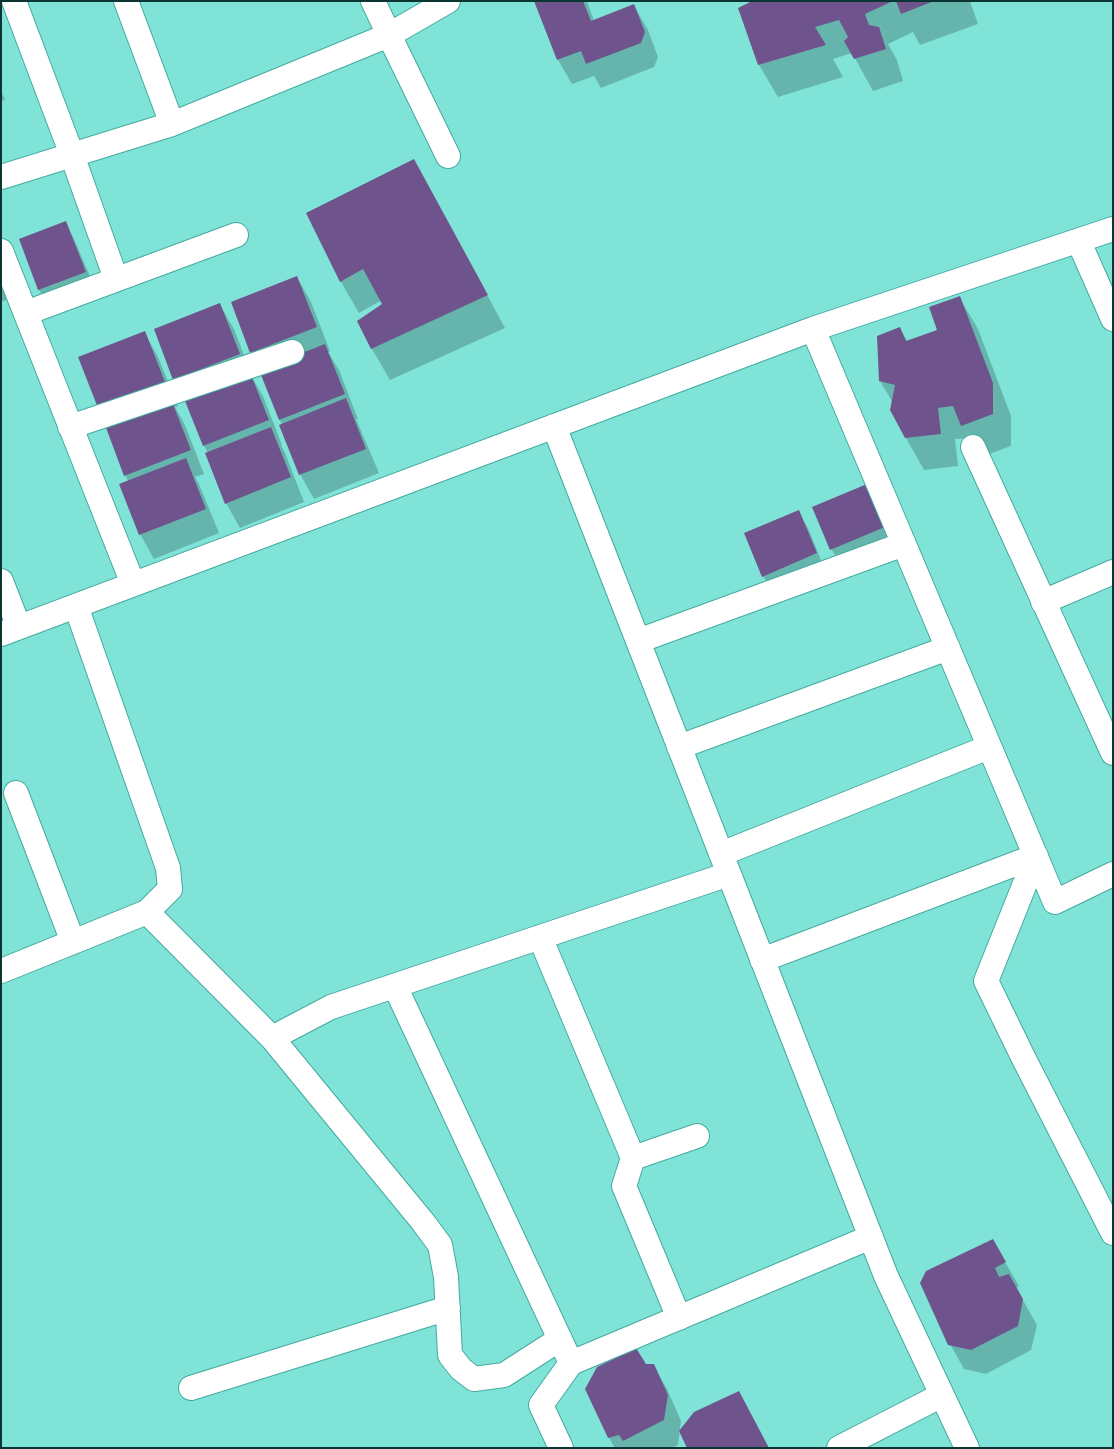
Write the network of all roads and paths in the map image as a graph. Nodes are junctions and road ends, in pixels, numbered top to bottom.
1 (14, 1) edge
2 (126, 1) edge
3 (372, 1) edge
4 (448, 1) edge
5 (389, 35) junction
6 (172, 124) junction
7 (72, 155) junction
8 (448, 156) dead end
9 (1, 177) edge
10 (1113, 230) edge
11 (236, 235) dead end
12 (1079, 242) junction
13 (1, 251) edge
14 (116, 279) junction
15 (26, 312) junction
16 (1113, 319) edge
17 (813, 329) junction
18 (292, 352) dead end
19 (554, 426) junction
20 (70, 427) junction
21 (972, 447) dead end
22 (904, 544) junction
23 (1113, 572) edge
24 (1, 581) edge
25 (133, 584) junction
26 (1043, 602) junction
27 (76, 606) junction
28 (10, 630) edge
29 (638, 641) junction
30 (948, 648) junction
31 (989, 747) junction
32 (679, 748) junction
33 (1113, 754) edge
34 (16, 793) dead end
35 (1036, 856) junction
36 (725, 864) junction
37 (1113, 874) edge
38 (147, 912) junction
39 (540, 937) junction
40 (73, 942) junction
41 (762, 960) junction
42 (1, 971) edge
43 (395, 986) junction
44 (272, 1038) junction
45 (697, 1136) dead end
46 (633, 1158) junction
47 (1113, 1233) edge
48 (870, 1237) junction
49 (448, 1308) junction
50 (679, 1318) junction
51 (560, 1339) junction
52 (571, 1363) junction
53 (191, 1388) dead end
54 (942, 1394) junction
55 (561, 1448) edge
56 (839, 1448) edge
57 (967, 1448) edge

1 - 7 street
2 - 6 street
3 - 5 street
4 - 5 street
5 - 6 street
5 - 8 street
6 - 7 street
7 - 9 street
7 - 14 street
10 - 12 street
11 - 14 street
12 - 16 street
12 - 17 street
13 - 15 street
14 - 15 street
15 - 20 street
17 - 19 street
17 - 22 street
18 - 20 street
19 - 25 street
19 - 29 street
20 - 25 street
21 - 26 street
22 - 29 street
22 - 30 street
23 - 26 street
24 - 28 street
25 - 27 street
26 - 33 street
27 - 28 street
27 - 38 street
29 - 32 street
30 - 31 street
30 - 32 street
31 - 35 street
31 - 36 street
32 - 36 street
34 - 40 street
35 - 37 street
35 - 41 street
35 - 47 street
36 - 39 street
36 - 41 street
38 - 40 street
38 - 44 street
39 - 43 street
39 - 46 street
40 - 42 street
41 - 48 street
43 - 44 street
43 - 51 street
44 - 49 street
45 - 46 street
46 - 50 street
48 - 50 street
48 - 54 street
49 - 51 street
49 - 53 street
50 - 52 street
51 - 52 street
52 - 55 street
54 - 56 street
54 - 57 street

